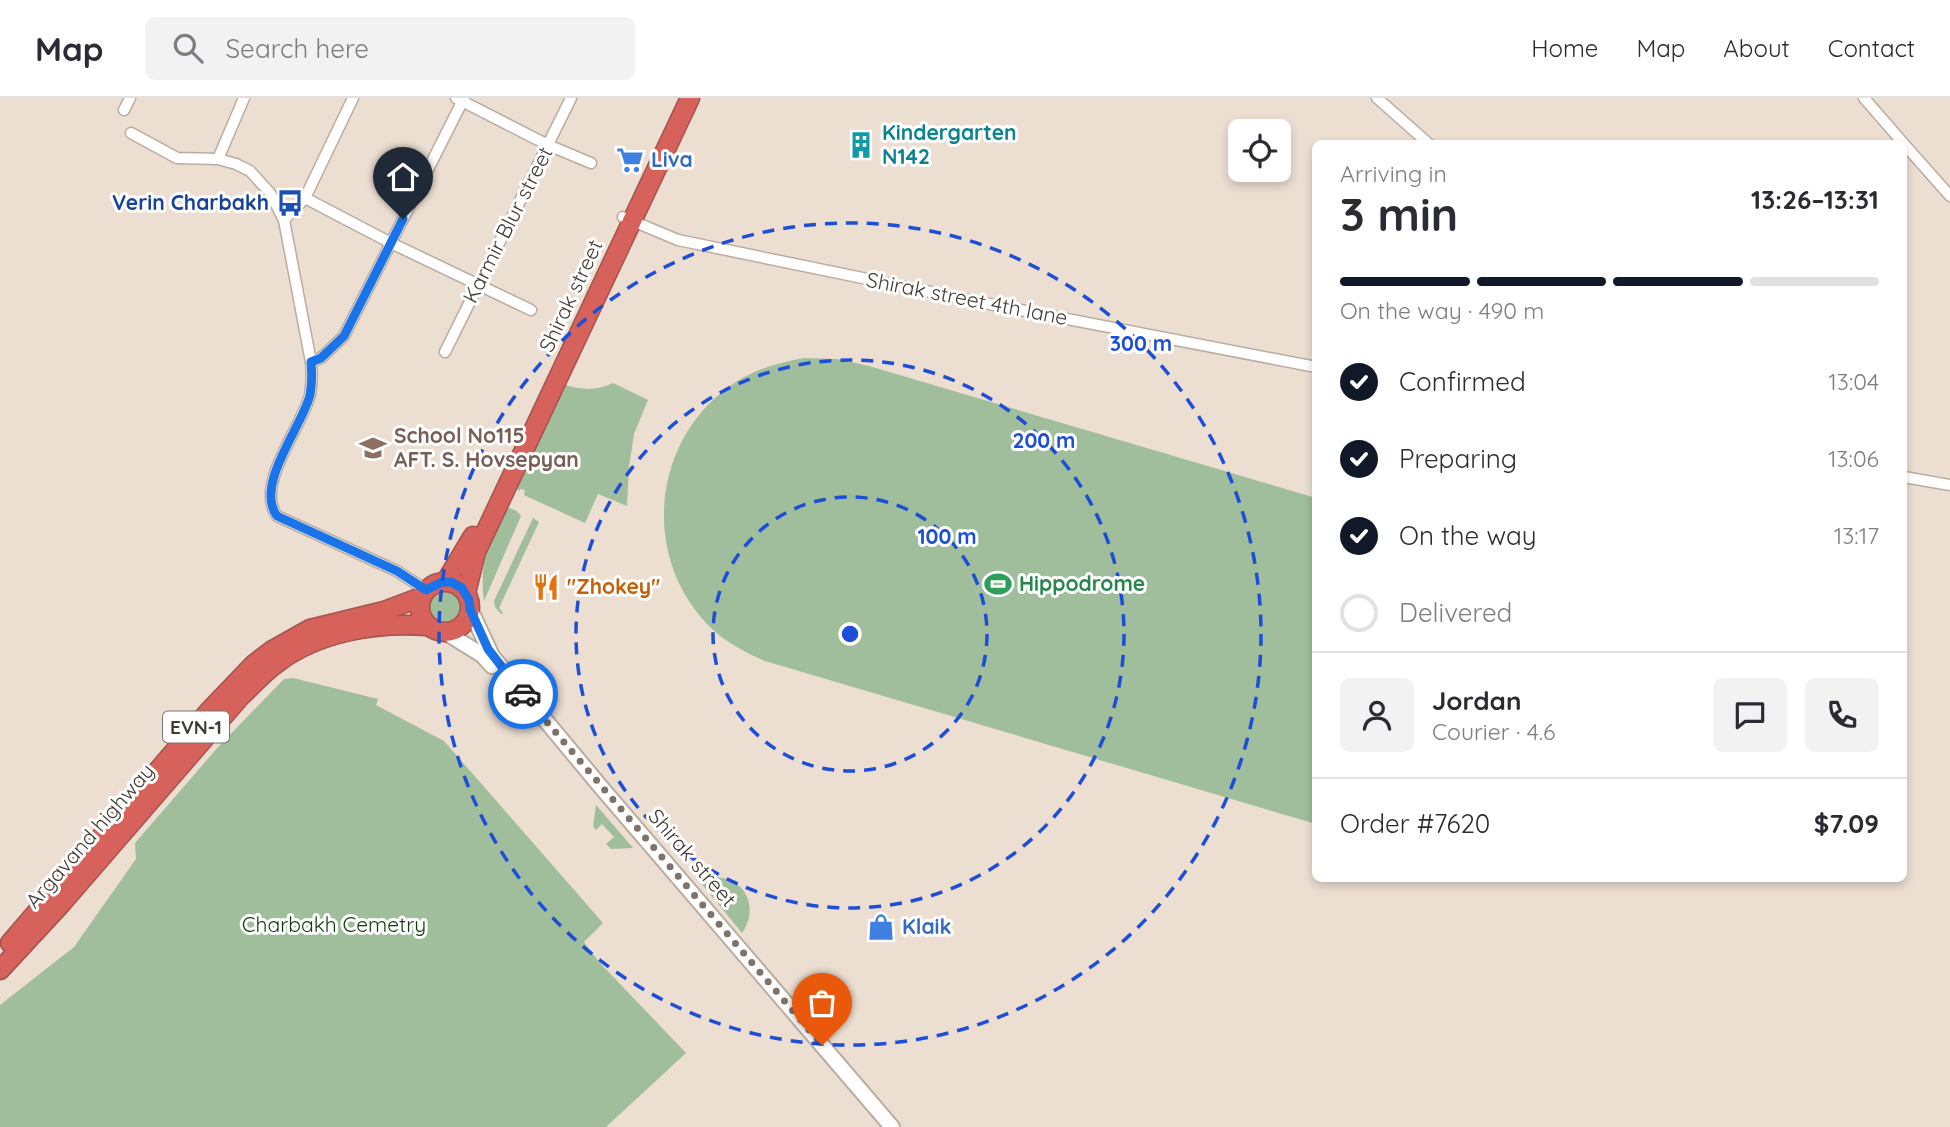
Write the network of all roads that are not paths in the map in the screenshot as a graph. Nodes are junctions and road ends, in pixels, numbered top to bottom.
1 (130, 98) edge
2 (244, 98) edge
3 (353, 98) edge
4 (571, 98) edge
5 (679, 98) edge
6 (690, 98) edge
7 (1377, 98) edge
8 (1864, 98) edge
9 (461, 99) edge
10 (124, 110) dead end
11 (131, 133) dead end
12 (1424, 140) edge
13 (1901, 140) edge
14 (548, 145) junction
15 (1907, 147) edge
16 (218, 159) junction
17 (590, 163) dead end
18 (1950, 196) edge
19 (305, 198) junction
20 (627, 219) junction
21 (284, 220) junction
22 (391, 243) junction
23 (478, 282) junction
24 (531, 310) dead end
25 (445, 352) dead end
26 (311, 362) junction
27 (1312, 366) edge
28 (1907, 478) edge
29 (1950, 485) edge
30 (446, 582) junction
31 (424, 594) junction
32 (468, 601) junction
33 (427, 626) junction
34 (445, 632) junction
35 (0, 952) edge
36 (0, 970) edge
37 (889, 1127) edge

1 - 10 street
2 - 16 street
3 - 19 street
4 - 14 street, Karmir Blur street
5 - 20 highway, Shirak street
6 - 20 highway, Shirak street
7 - 12 street
8 - 13 street
9 - 14 street
9 - 22 street
11 - 16 street
14 - 17 street
14 - 23 street, Karmir Blur street
15 - 18 street
16 - 21 street
19 - 21 street
19 - 22 street
20 - 27 street, Shirak street 4th lane
20 - 30 highway, Shirak street
20 - 32 highway, Shirak street
21 - 26 street
22 - 23 street
22 - 26 street
23 - 24 street
23 - 25 street, Karmir Blur street
26 - 31 street
28 - 29 street
30 - 31 highway, EVN-1
30 - 32 highway
31 - 33 highway
31 - 35 highway, Argavand highway / EVN-1
32 - 34 highway
32 - 37 main road, Shirak street
33 - 34 highway, Shirak street / EVN-1
33 - 36 highway, Argavand highway / EVN-1
34 - 37 main road, Shirak street

